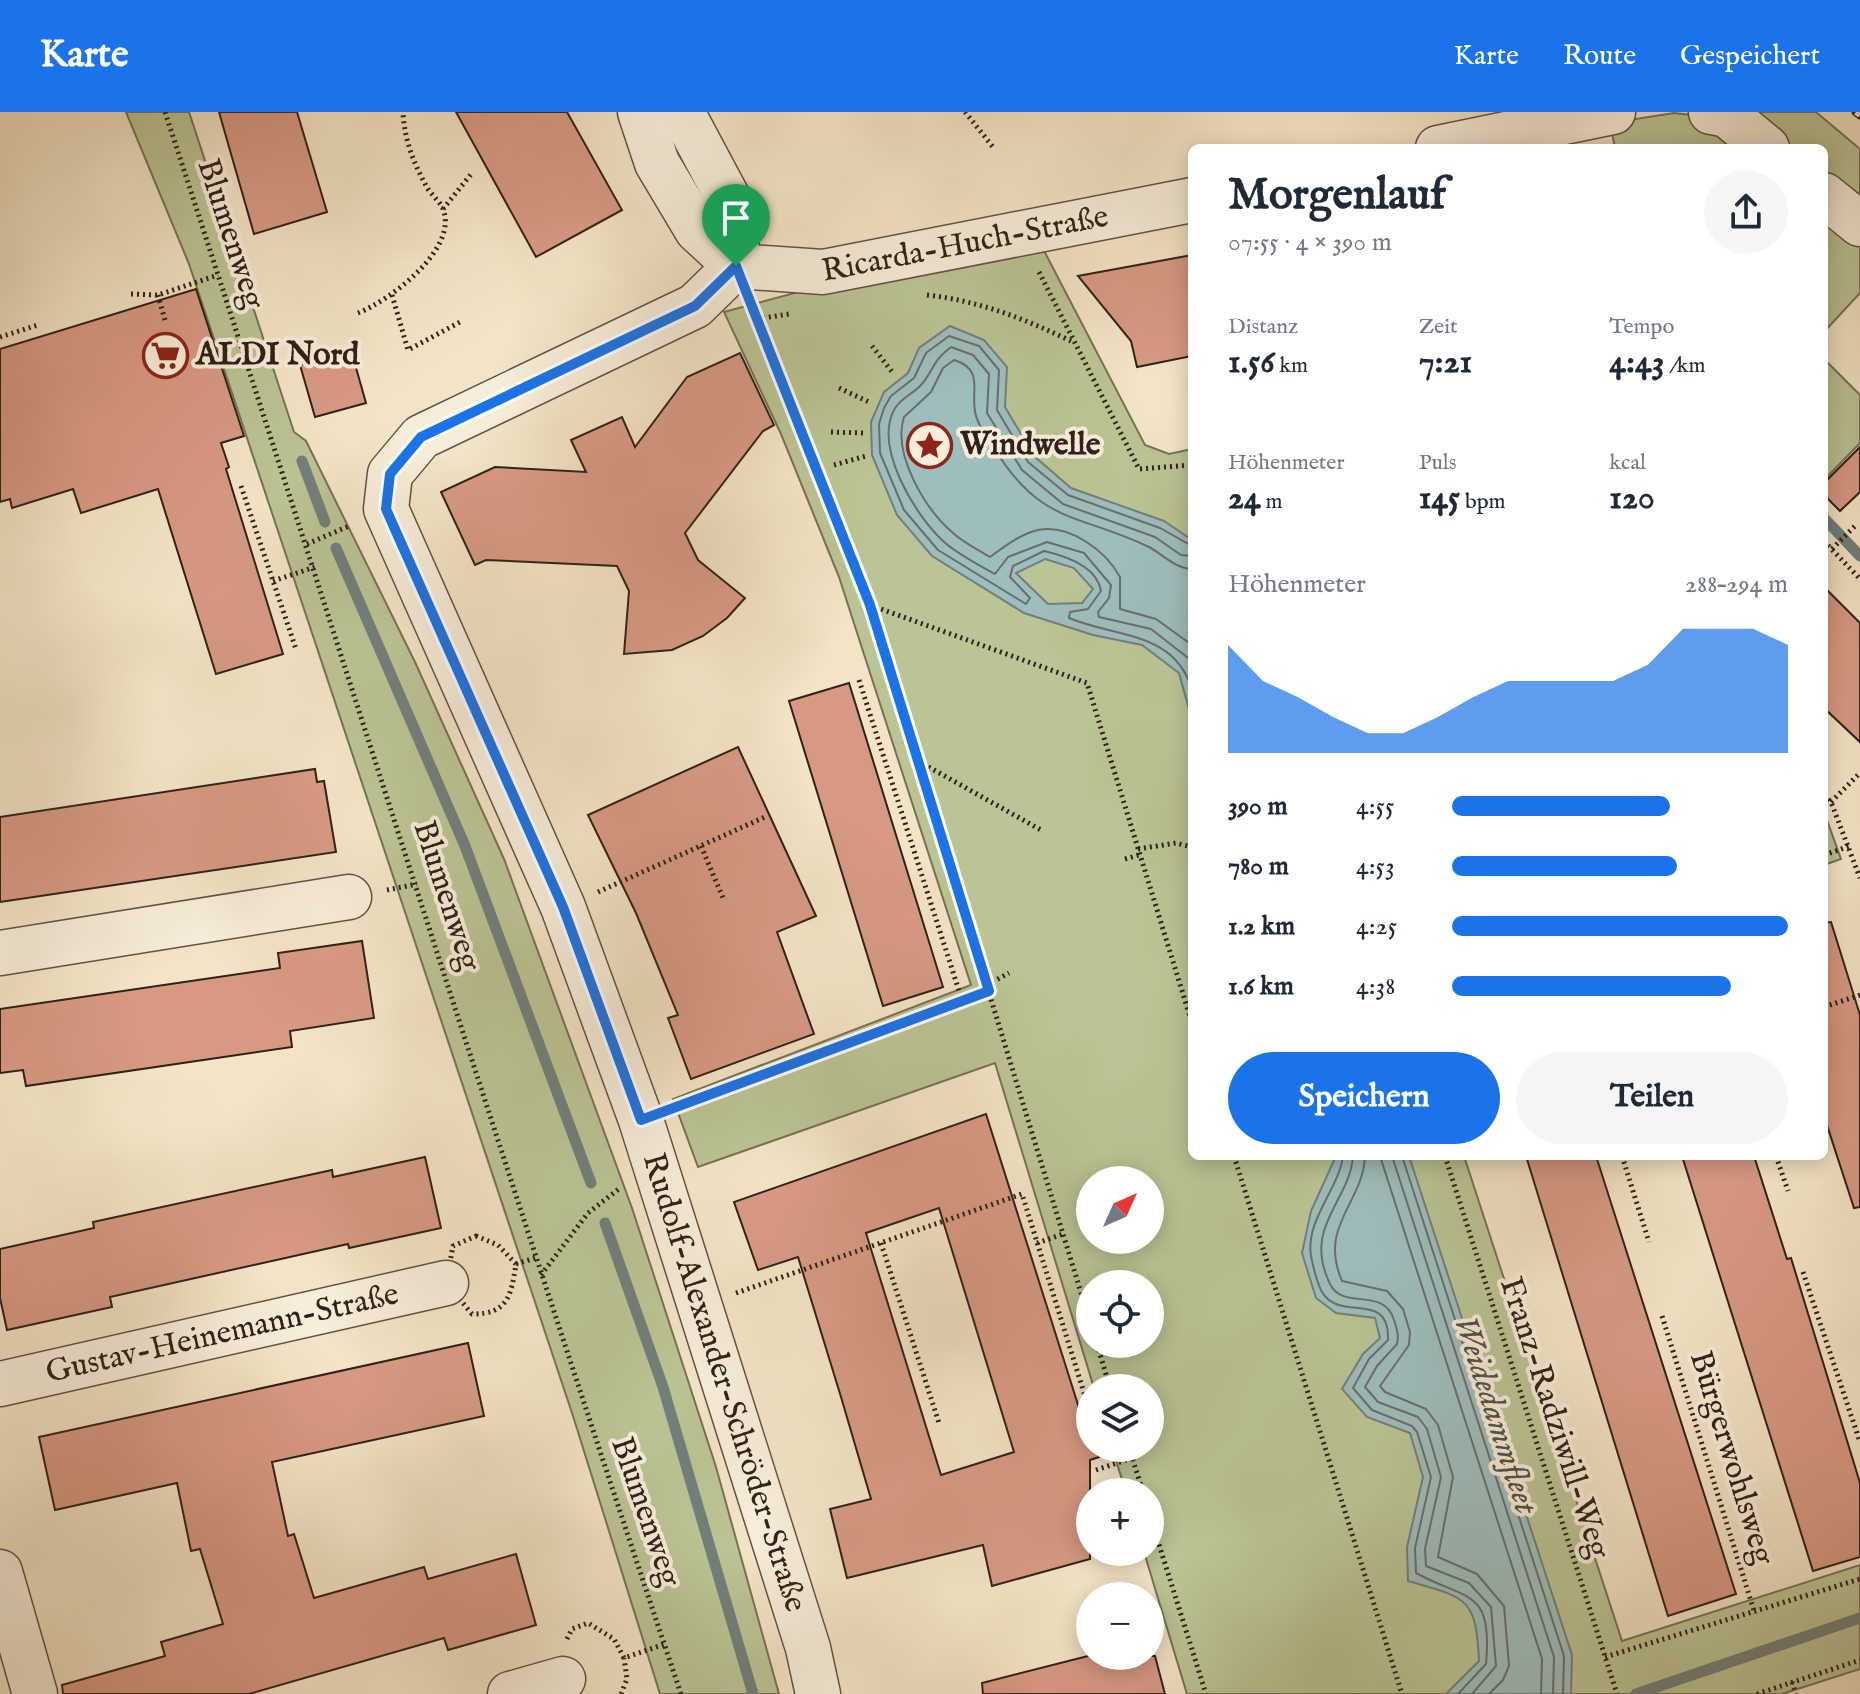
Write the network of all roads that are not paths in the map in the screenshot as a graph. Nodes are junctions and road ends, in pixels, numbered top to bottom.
1 (640, 112) edge
2 (682, 112) edge
3 (1613, 112) edge
4 (1711, 112) edge
5 (1457, 144) edge
6 (1762, 144) edge
7 (1828, 198) edge
8 (1188, 201) edge
9 (1860, 224) edge
10 (736, 266) junction
11 (368, 894) road end
12 (0, 953) edge
13 (446, 1283) dead end
14 (0, 1384) edge
15 (0, 1572) edge
16 (563, 1679) road end
17 (35, 1694) edge
18 (510, 1694) edge
19 (818, 1694) edge

1 - 10 street
2 - 10 street
3 - 5 street
4 - 6 street
7 - 9 street
8 - 10 street, Ricarda-Huch-Straße
10 - 19 street, Rudolf-Alexander-Schröder-Straße
11 - 12 street
13 - 14 street, Gustav-Heinemann-Straße
15 - 17 street
16 - 18 street

